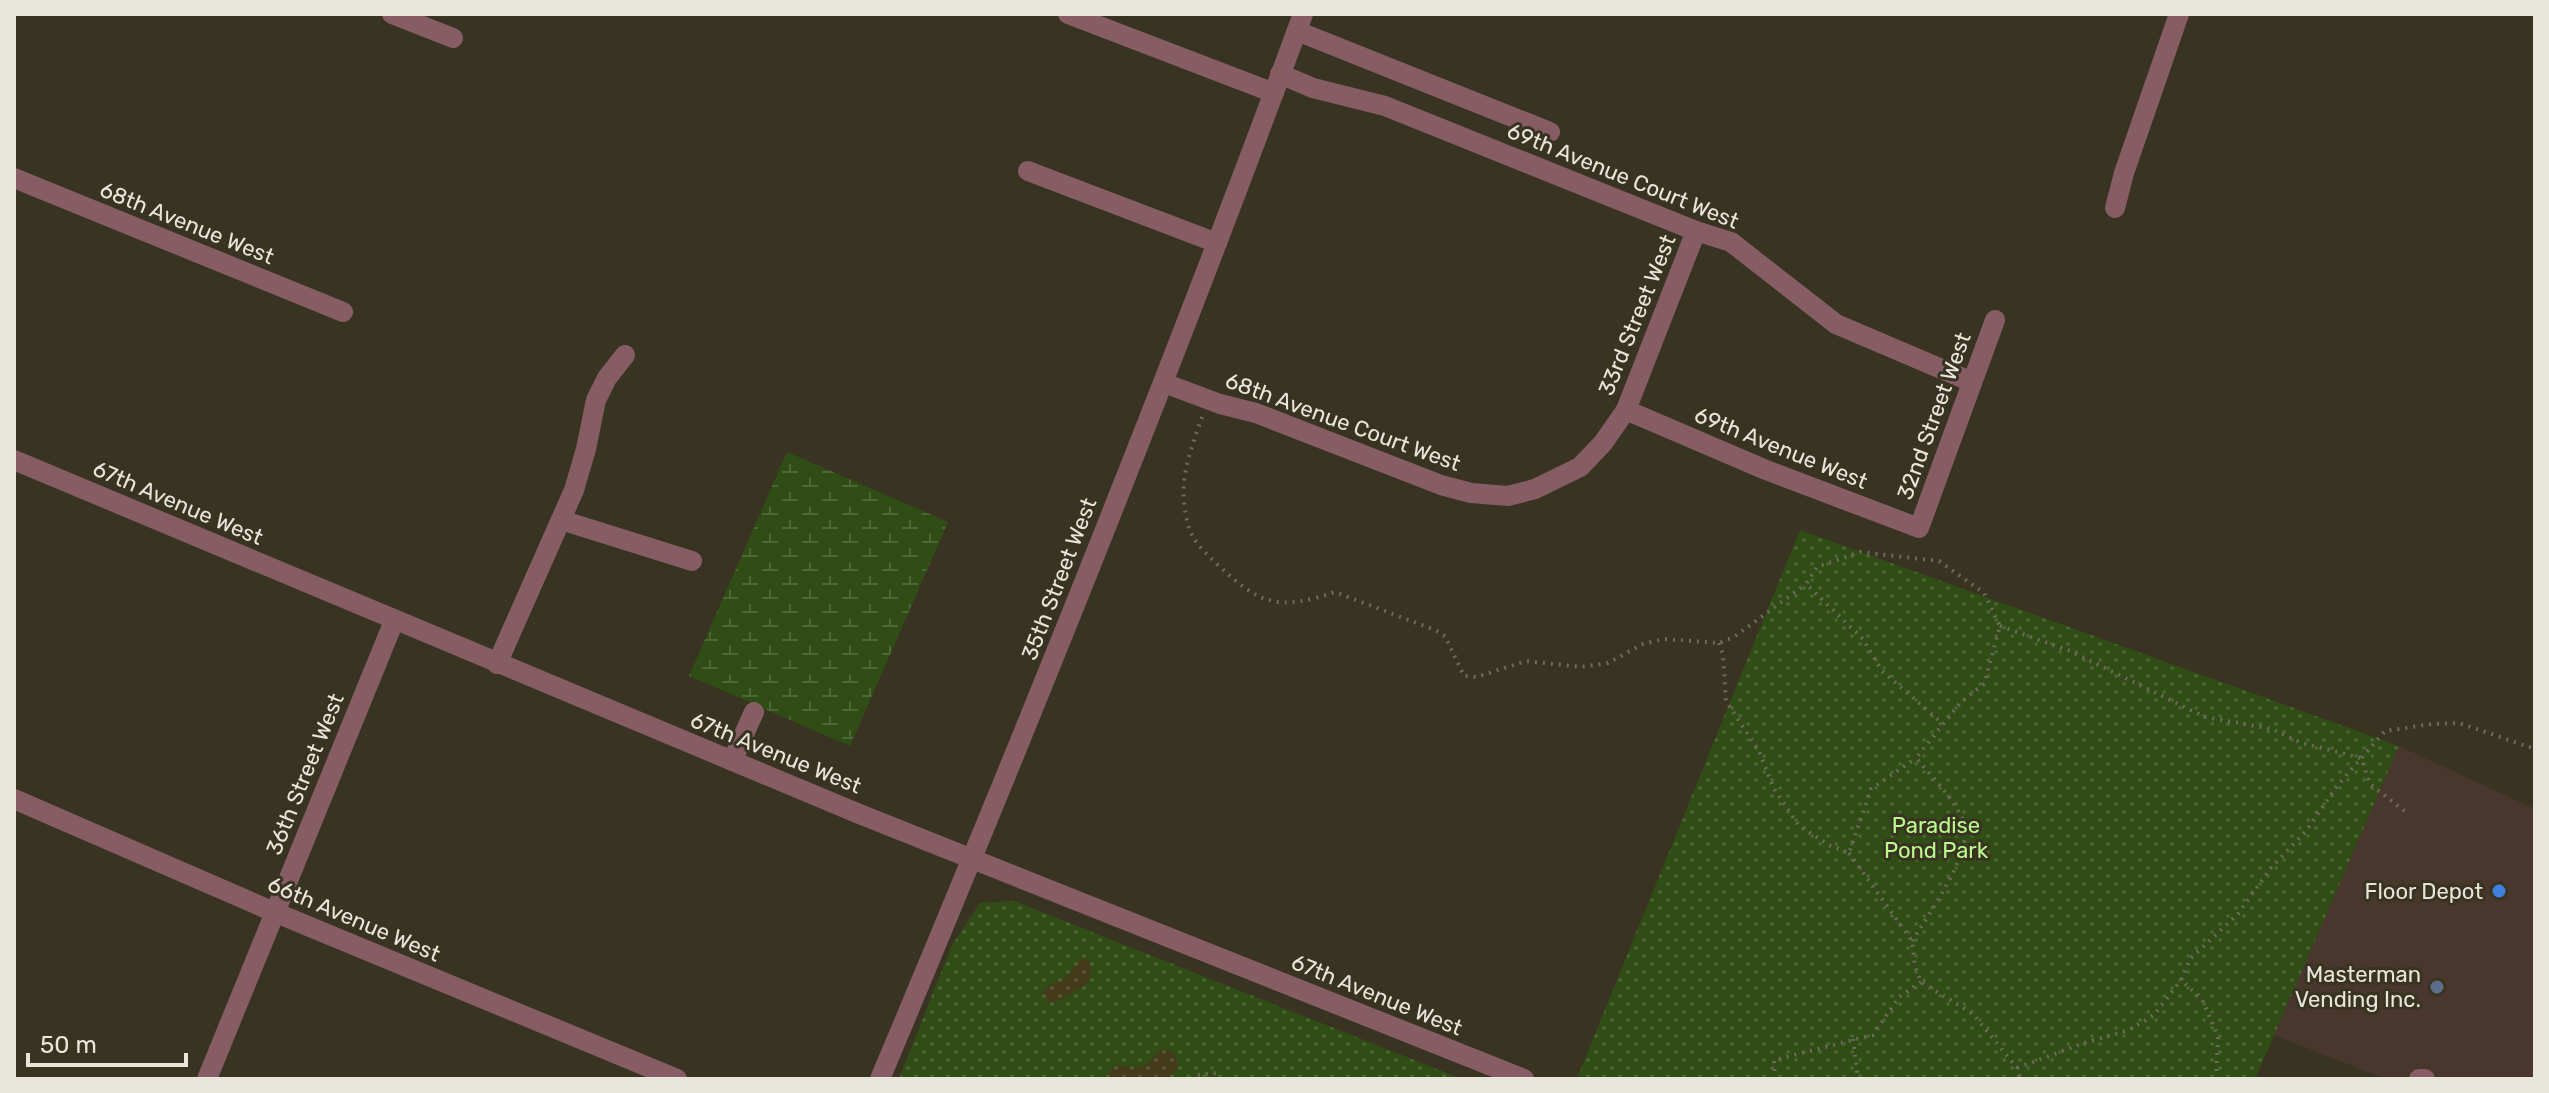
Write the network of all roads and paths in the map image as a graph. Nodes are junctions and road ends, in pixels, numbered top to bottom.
1 (392, 14) edge
2 (1068, 14) edge
3 (2179, 14) edge
4 (1300, 22) edge
5 (453, 38) dead end
6 (1277, 83) junction
7 (1550, 132) dead end
8 (1028, 171) dead end
9 (14, 178) edge
10 (2115, 208) dead end
11 (1696, 231) junction
12 (1217, 243) junction
13 (343, 312) dead end
14 (1995, 320) dead end
15 (625, 355) dead end
16 (1972, 382) junction
17 (1164, 383) junction
18 (1208, 400) junction
19 (1626, 410) junction
20 (14, 460) edge
21 (1508, 496) joint
22 (561, 520) junction
23 (1919, 528) joint
24 (692, 561) dead end
25 (1806, 584) junction
26 (394, 621) junction
27 (2000, 626) junction
28 (1719, 643) junction
29 (497, 664) junction
30 (754, 712) dead end
31 (1943, 724) junction
32 (2535, 749) edge
33 (1916, 758) junction
34 (2361, 758) junction
35 (732, 761) junction
36 (14, 799) edge
37 (2408, 814) dead end
38 (1849, 853) junction
39 (972, 860) junction
40 (274, 912) junction
41 (1912, 941) junction
42 (2181, 980) junction
43 (1921, 982) junction
44 (1853, 1039) junction
45 (2017, 1068) junction
46 (1217, 1073) dead end
47 (207, 1079) edge
48 (677, 1079) edge
49 (880, 1079) edge
50 (1191, 1079) edge
51 (1524, 1079) edge
52 (1775, 1079) edge
53 (1858, 1079) edge
54 (2020, 1079) edge
55 (2216, 1079) edge

1 - 5 street
2 - 6 street
3 - 10 street
4 - 6 street, 35th Street West
4 - 7 street
6 - 11 street, 69th Avenue Court West
6 - 12 street, 35th Street West
8 - 12 street
9 - 13 street, 68th Avenue West
11 - 16 street, 69th Avenue Court West
11 - 19 street, 33rd Street West
12 - 17 street, 35th Street West
14 - 16 street, 32nd Street West
15 - 22 street
16 - 23 street, 32nd Street West
17 - 18 street, 68th Avenue Court West
17 - 39 street, 35th Street West
18 - 21 street, 68th Avenue Court West
18 - 28 path
19 - 21 street, 33rd Street West
19 - 23 street, 69th Avenue West
20 - 26 street, 67th Avenue West
22 - 24 street
22 - 29 street
25 - 27 path
25 - 28 path
25 - 31 path
26 - 29 street, 67th Avenue West
26 - 40 street, 36th Street West
27 - 31 path
27 - 34 path
28 - 38 path
29 - 35 street, 67th Avenue West
30 - 35 street
31 - 33 path
32 - 34 path
33 - 38 path
33 - 41 path
34 - 37 path
34 - 42 path
35 - 39 street, 67th Avenue West
36 - 40 street, 66th Avenue West
38 - 41 path
39 - 49 street, 35th Street West
39 - 51 street, 67th Avenue West
40 - 47 street, 36th Street West
40 - 48 street, 66th Avenue West
41 - 43 path
42 - 45 path
42 - 55 path
43 - 44 path
43 - 45 path
44 - 52 path
44 - 53 path
45 - 54 path
46 - 50 path

